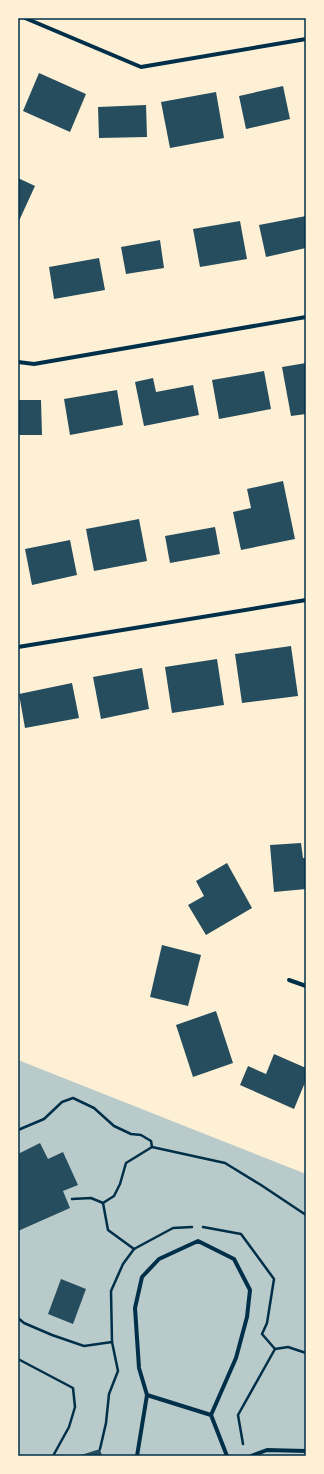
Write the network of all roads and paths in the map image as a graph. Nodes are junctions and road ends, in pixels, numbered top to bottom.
1 (25, 18) edge
2 (306, 38) edge
3 (306, 317) edge
4 (18, 362) edge
5 (306, 600) edge
6 (18, 647) edge
7 (289, 980) dead end
8 (306, 986) edge
9 (18, 1130) edge
10 (152, 1147) junction
11 (72, 1199) dead end
12 (103, 1203) junction
13 (306, 1215) edge
14 (18, 1318) edge
15 (112, 1342) junction
16 (275, 1349) dead end
17 (18, 1359) edge
18 (147, 1395) junction
19 (211, 1415) junction
20 (100, 1449) dead end
21 (244, 1449) dead end
22 (306, 1451) edge
23 (53, 1456) edge
24 (137, 1456) edge
25 (227, 1456) edge
26 (251, 1456) edge

1 - 2 street
3 - 4 street
5 - 6 street
7 - 8 street
9 - 10 path
10 - 12 path
10 - 13 path
11 - 12 path
12 - 15 path
14 - 15 path
15 - 20 path
16 - 21 path
17 - 23 path
18 - 19 street
18 - 19 street
18 - 24 street
19 - 25 street
22 - 26 street

